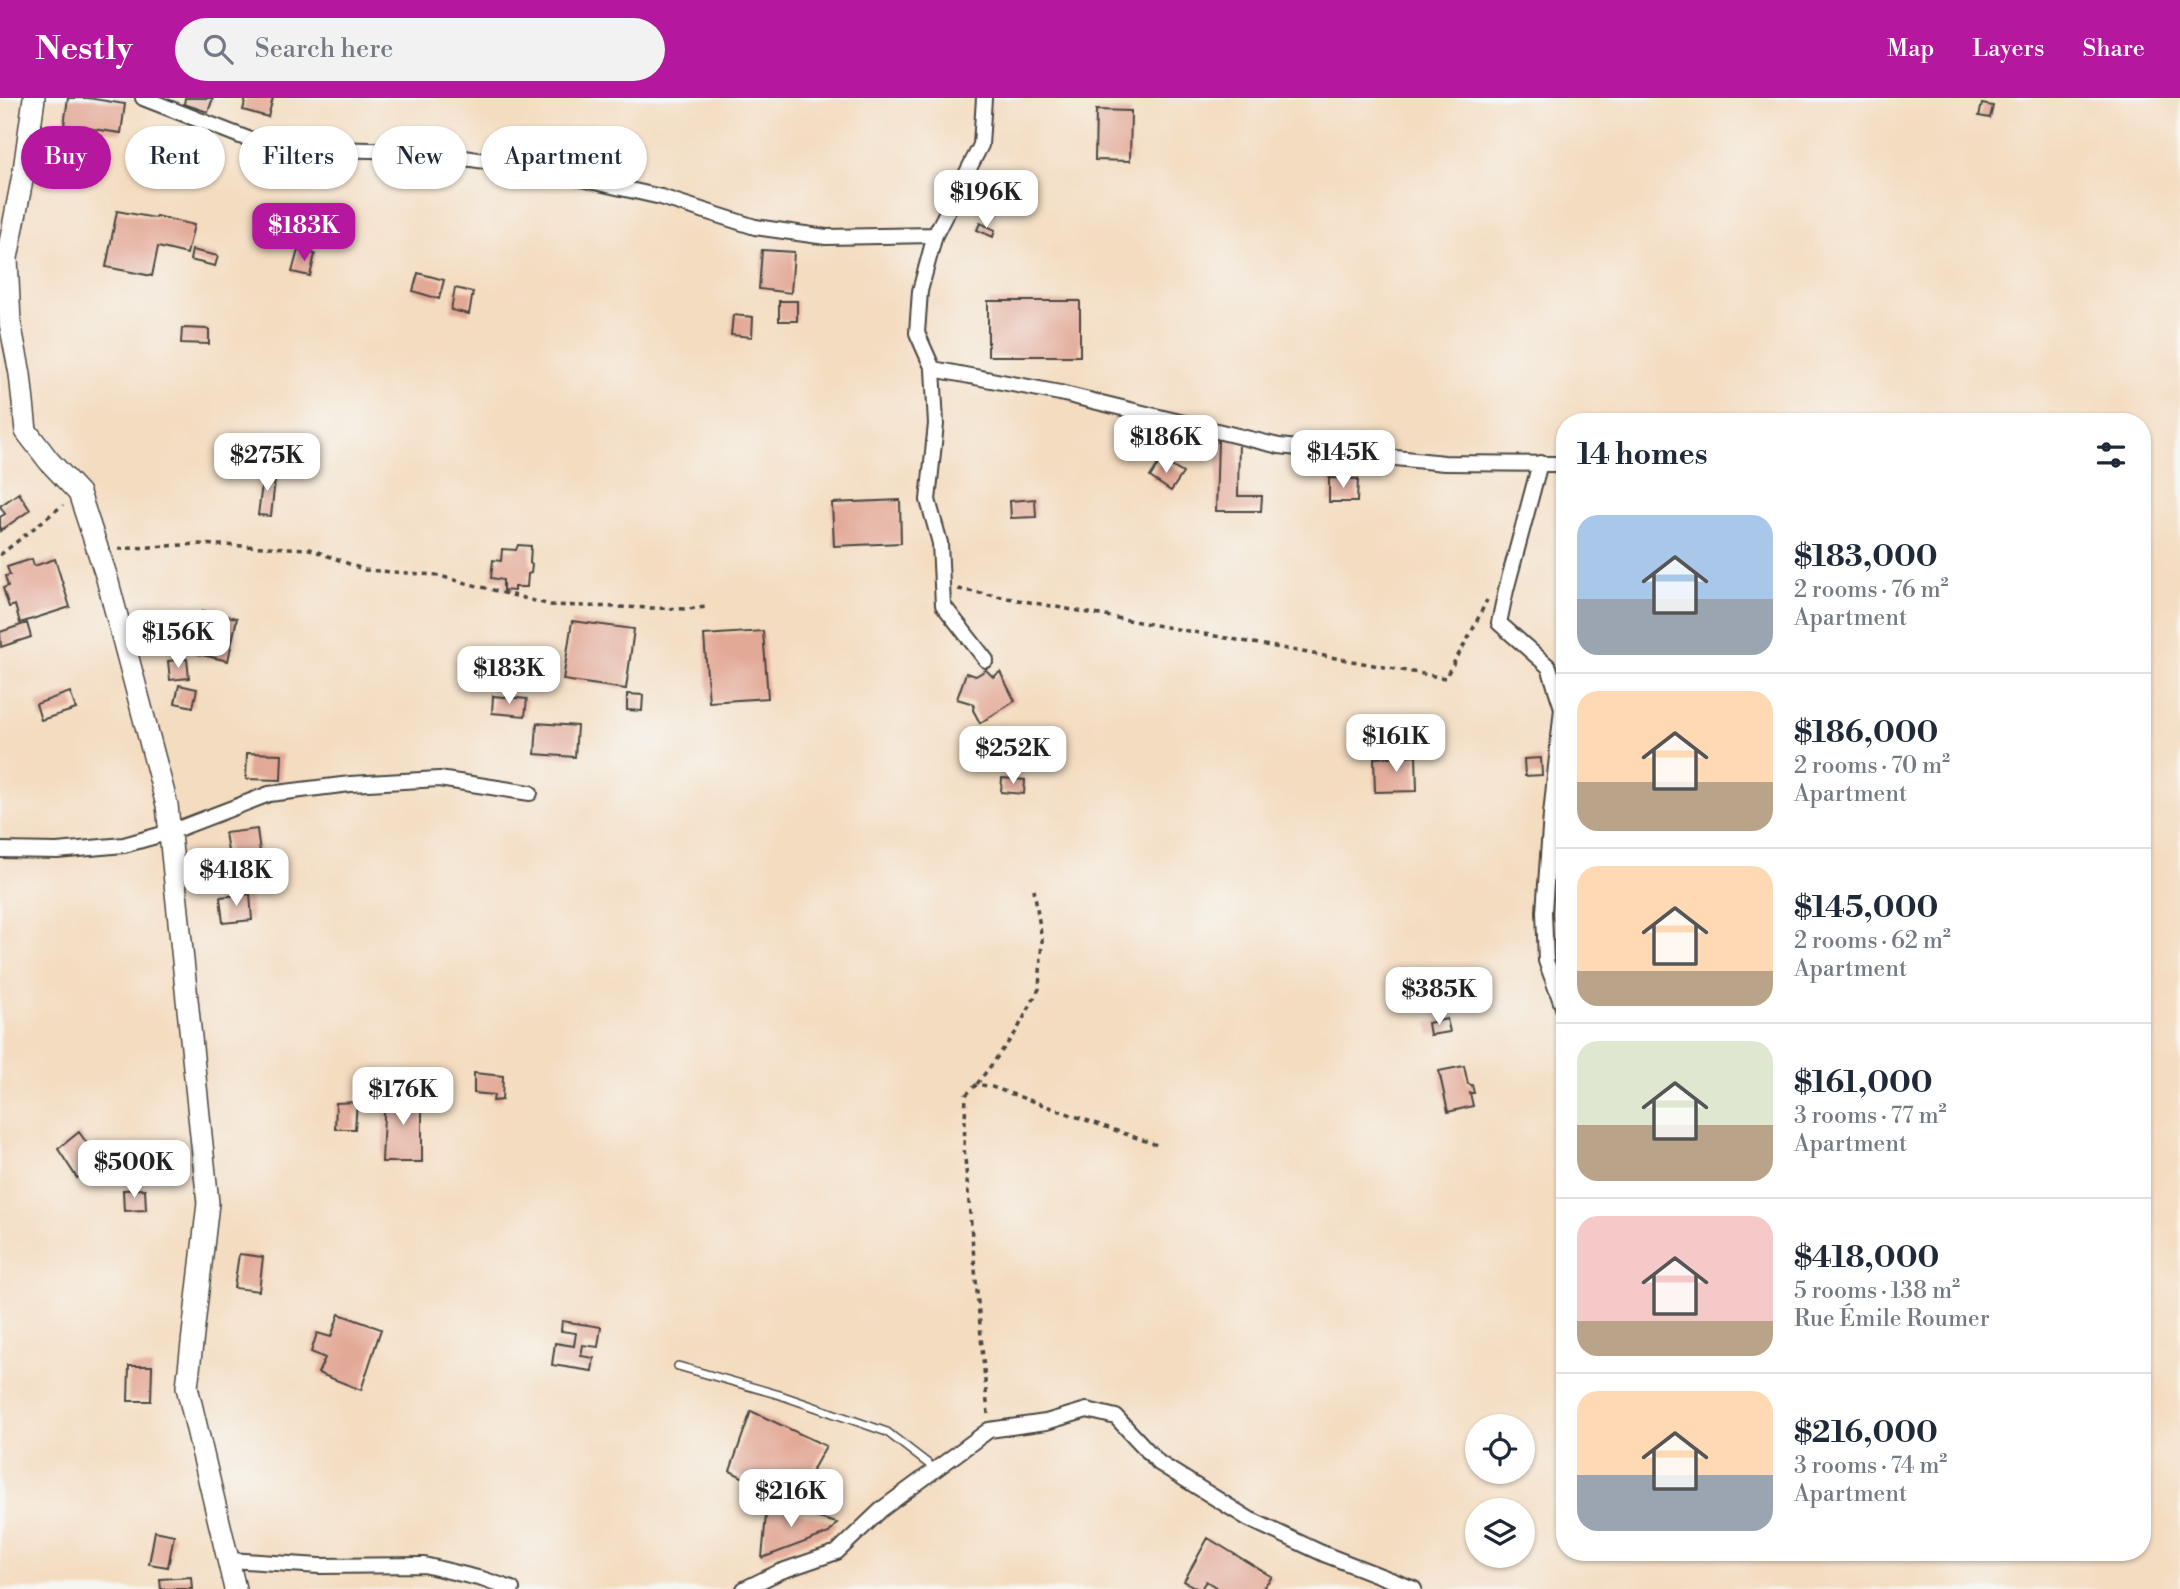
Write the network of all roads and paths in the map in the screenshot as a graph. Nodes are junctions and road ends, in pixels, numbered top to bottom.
1 (34, 98) edge
2 (143, 98) edge
3 (984, 98) edge
4 (935, 235) junction
5 (4, 257) edge
6 (933, 369) junction
7 (1540, 464) junction
8 (1556, 464) edge
9 (79, 493) junction
10 (98, 550) junction
11 (0, 555) edge
12 (942, 586) junction
13 (1506, 590) junction
14 (706, 607) dead end
15 (986, 660) dead end
16 (1556, 689) edge
17 (1556, 762) edge
18 (530, 793) dead end
19 (170, 832) junction
20 (0, 850) edge
21 (1034, 889) dead end
22 (1556, 988) edge
23 (977, 1084) junction
24 (1157, 1144) dead end
25 (678, 1366) dead end
26 (989, 1430) junction
27 (936, 1469) junction
28 (230, 1560) junction
29 (235, 1589) edge
30 (512, 1589) edge
31 (744, 1589) edge
32 (1414, 1589) edge

1 - 5 street
2 - 4 street
3 - 4 street
4 - 6 street
5 - 9 street
6 - 7 street
6 - 12 street
7 - 8 street
7 - 13 street
9 - 10 street
9 - 11 path
10 - 14 path
10 - 19 street
12 - 13 path
12 - 15 street
13 - 16 street
17 - 22 street
18 - 19 street
19 - 20 street
19 - 28 street
21 - 23 path
23 - 24 path
23 - 26 path
25 - 27 lane
26 - 27 street
26 - 32 street
27 - 31 street
28 - 29 street
28 - 30 street

